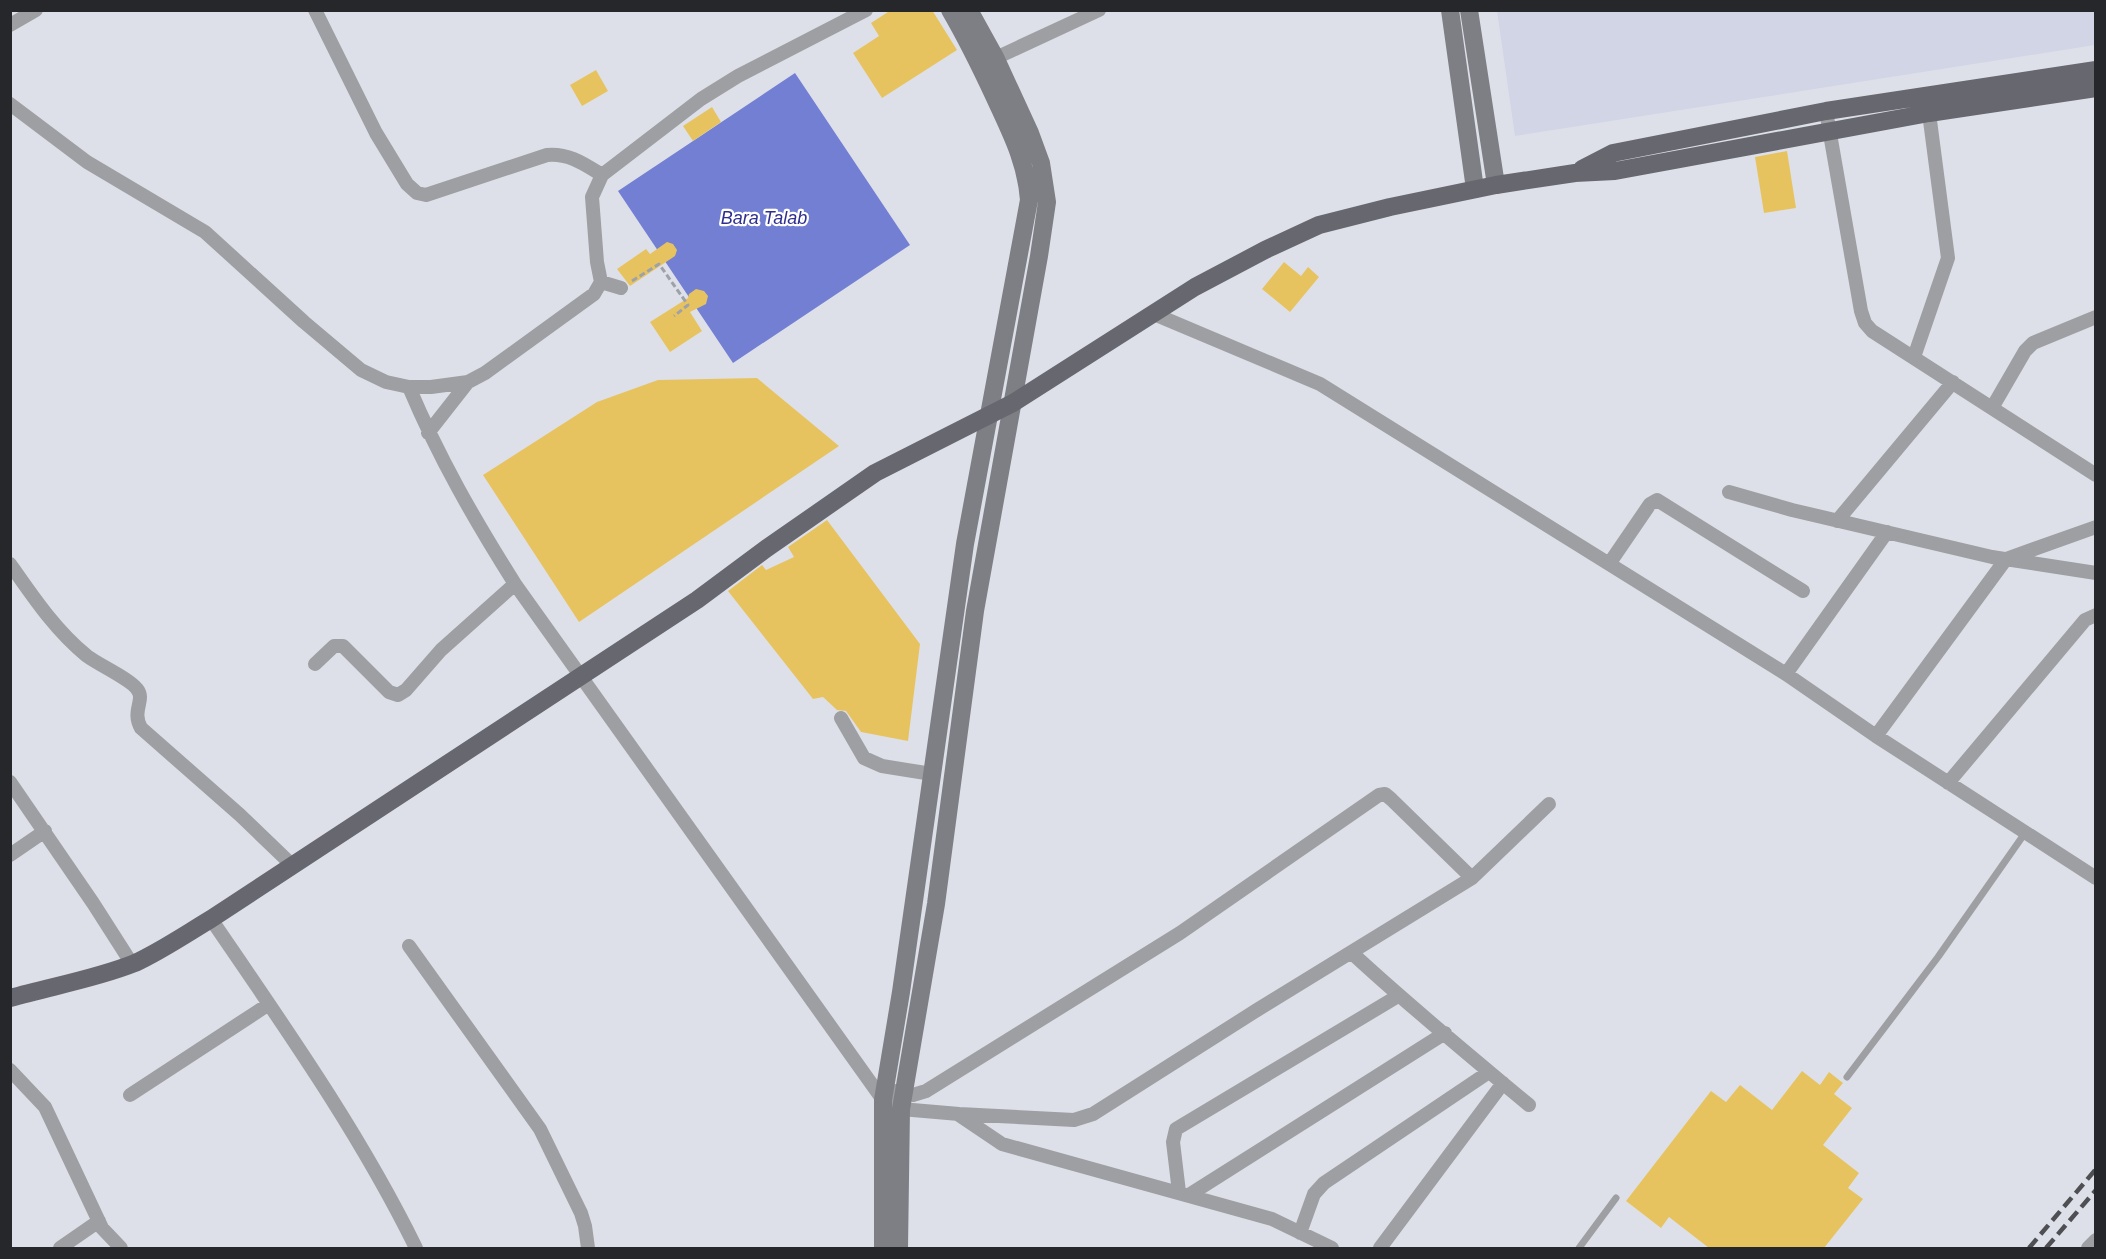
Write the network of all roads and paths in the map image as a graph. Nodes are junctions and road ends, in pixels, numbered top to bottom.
1 (36, 10) edge
2 (315, 10) edge
3 (866, 10) edge
4 (950, 10) edge
5 (969, 10) edge
6 (1099, 10) edge
7 (1450, 10) edge
8 (1469, 10) edge
9 (10, 25) edge
10 (988, 62) junction
11 (2096, 70) edge
12 (2096, 88) edge
13 (10, 104) edge
14 (1826, 111) junction
15 (1929, 113) junction
16 (1830, 130) junction
17 (1575, 173) junction
18 (602, 175) junction
19 (1496, 185) junction
20 (1475, 189) junction
21 (601, 282) junction
22 (621, 288) joint
23 (1154, 314) junction
24 (674, 316) dead end
25 (2096, 317) edge
26 (1914, 357) junction
27 (468, 382) junction
28 (1953, 382) junction
29 (409, 387) junction
30 (1013, 403) junction
31 (1992, 408) junction
32 (989, 414) junction
33 (428, 433) junction
34 (2096, 475) edge
35 (1729, 492) dead end
36 (1837, 521) junction
37 (2096, 527) edge
38 (1887, 532) junction
39 (2006, 559) junction
40 (10, 564) edge
41 (1609, 564) junction
42 (2096, 573) edge
43 (515, 584) junction
44 (1803, 591) dead end
45 (2096, 615) edge
46 (315, 664) dead end
47 (1786, 674) junction
48 (581, 678) junction
49 (841, 718) dead end
50 (1876, 736) junction
51 (932, 774) junction
52 (10, 782) edge
53 (1947, 783) junction
54 (1549, 804) dead end
55 (45, 831) junction
56 (2025, 833) junction
57 (10, 855) edge
58 (292, 865) junction
59 (1472, 878) junction
60 (2096, 878) edge
61 (211, 919) junction
62 (409, 946) dead end
63 (1352, 953) junction
64 (132, 964) junction
65 (1398, 996) junction
66 (10, 998) edge
67 (269, 1004) junction
68 (1445, 1033) junction
69 (10, 1070) edge
70 (1489, 1072) junction
71 (1847, 1077) dead end
72 (1503, 1083) junction
73 (884, 1094) junction
74 (130, 1095) dead end
75 (902, 1100) junction
76 (1529, 1105) dead end
77 (958, 1114) junction
78 (1184, 1193) junction
79 (1616, 1198) dead end
80 (99, 1221) junction
81 (1300, 1233) junction
82 (2096, 1240) edge
83 (60, 1248) edge
84 (121, 1248) edge
85 (416, 1248) edge
86 (588, 1248) edge
87 (883, 1248) edge
88 (899, 1248) edge
89 (1332, 1248) edge
90 (1380, 1248) edge
91 (1579, 1248) edge
92 (2088, 1248) edge

1 - 9 street
2 - 18 street
3 - 18 street
4 - 10 main road
5 - 10 main road
6 - 10 street
7 - 20 main road
8 - 19 main road
10 - 30 main road
10 - 32 main road
11 - 14 main road
12 - 15 main road
13 - 29 street
14 - 16 street
14 - 17 main road
15 - 16 main road
15 - 26 street
16 - 17 main road
16 - 26 street
17 - 19 main road
18 - 21 street
19 - 20 main road
20 - 23 main road
21 - 22 street
21 - 27 street
22 - 24 path
23 - 30 main road
23 - 41 street
25 - 31 street
26 - 28 street
27 - 29 street
27 - 33 street
28 - 31 street
28 - 36 street
29 - 33 street
30 - 32 main road
30 - 75 main road
31 - 34 street
32 - 48 main road
32 - 51 main road
33 - 43 street
35 - 36 street
36 - 38 street
37 - 39 street
38 - 39 street
38 - 47 street
39 - 42 street
39 - 50 street
40 - 58 street
41 - 44 street
41 - 47 street
43 - 46 street
43 - 48 street
45 - 53 street
47 - 50 street
48 - 58 main road
48 - 73 street
49 - 51 street
50 - 53 street
51 - 73 main road
52 - 55 street
53 - 56 street
54 - 59 street
55 - 57 street
55 - 64 street
56 - 60 street
56 - 71 lane
58 - 61 main road
59 - 63 street
59 - 75 street
61 - 64 main road
61 - 67 street
62 - 86 street
63 - 65 street
63 - 77 street
64 - 66 main road
65 - 68 street
65 - 78 street
67 - 74 street
67 - 85 street
68 - 70 street
68 - 78 street
69 - 80 street
70 - 72 street
70 - 81 street
72 - 76 street
72 - 90 street
73 - 75 street
73 - 87 main road
75 - 77 street
75 - 88 main road
77 - 78 street
78 - 81 street
79 - 91 lane
80 - 83 street
80 - 84 street
81 - 89 street
82 - 92 street

